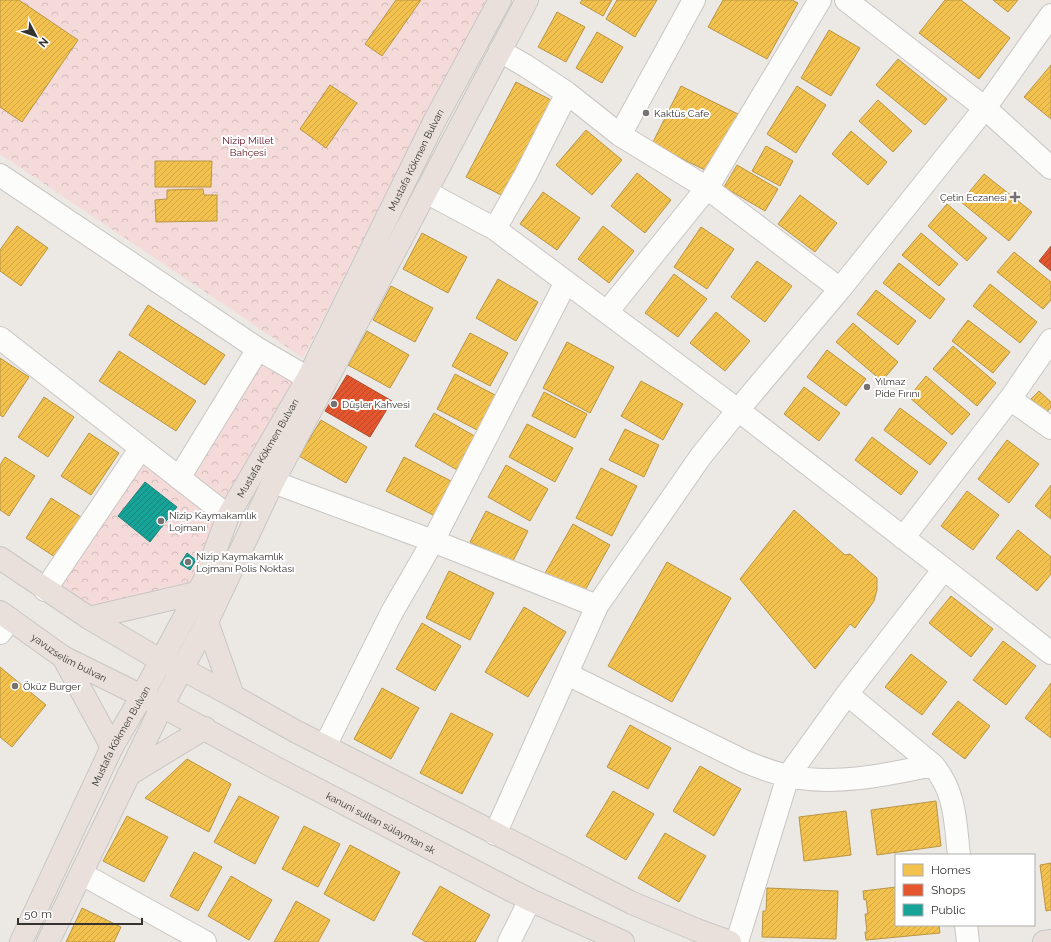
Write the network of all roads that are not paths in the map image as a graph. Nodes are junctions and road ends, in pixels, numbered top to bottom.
1 (500, 0) edge
2 (527, 0) edge
3 (694, 0) edge
4 (820, 0) edge
5 (846, 0) edge
6 (1051, 15) edge
7 (500, 51) junction
8 (567, 93) junction
9 (985, 108) junction
10 (620, 135) junction
11 (1051, 168) edge
12 (2, 182) edge
13 (707, 188) junction
14 (426, 192) junction
15 (496, 229) junction
16 (566, 282) junction
17 (840, 289) junction
18 (607, 312) junction
19 (0, 338) edge
20 (1051, 340) edge
21 (258, 349) junction
22 (308, 378) junction
23 (1010, 399) junction
24 (738, 410) junction
25 (1051, 428) edge
26 (141, 448) junction
27 (179, 478) junction
28 (273, 482) junction
29 (228, 516) junction
30 (903, 538) junction
31 (433, 541) junction
32 (0, 558) edge
33 (944, 568) junction
34 (45, 590) junction
35 (196, 593) junction
36 (597, 606) junction
37 (89, 618) junction
38 (3, 621) edge
39 (207, 622) junction
40 (1051, 653) edge
41 (63, 657) junction
42 (160, 660) junction
43 (182, 669) junction
44 (567, 674) junction
45 (846, 694) junction
46 (142, 696) junction
47 (233, 696) junction
48 (162, 706) junction
49 (205, 728) junction
50 (324, 746) junction
51 (112, 747) junction
52 (933, 765) junction
53 (128, 775) junction
54 (788, 776) junction
55 (495, 834) junction
56 (959, 854) edge
57 (82, 874) junction
58 (530, 900) junction
59 (966, 926) edge
60 (1051, 941) edge
61 (21, 942) edge
62 (48, 942) edge
63 (205, 942) edge
64 (509, 942) edge
65 (623, 942) edge
66 (730, 942) edge
67 (737, 942) edge
68 (968, 942) edge
69 (1044, 942) edge

1 - 22 main road, Mustafa Kökmen Bulvarı
2 - 7 main road, Mustafa Kökmen Bulvarı
3 - 10 street
4 - 13 street
5 - 9 street
6 - 9 street
7 - 8 street
7 - 14 main road, Mustafa Kökmen Bulvarı
8 - 10 street
8 - 15 street
9 - 11 street
9 - 17 street
10 - 13 street
12 - 21 street
13 - 17 street
13 - 18 street
14 - 15 street
14 - 28 main road, Mustafa Kökmen Bulvarı
15 - 16 street
16 - 18 street
16 - 31 street
17 - 24 street
18 - 24 street
19 - 26 street
20 - 23 street
21 - 22 street
21 - 27 street
22 - 29 main road, Mustafa Kökmen Bulvarı
23 - 25 street
23 - 30 street
24 - 30 street
24 - 36 street
26 - 27 street
26 - 34 street
27 - 29 street
28 - 31 street
28 - 39 main road, Mustafa Kökmen Bulvarı
29 - 35 main road, Mustafa Kökmen Bulvarı
30 - 33 street
31 - 36 street
31 - 50 street
32 - 34 main road
33 - 40 street
33 - 45 street
34 - 37 main road
35 - 37 main road
35 - 42 main road, Mustafa Kökmen Bulvarı
36 - 44 street
37 - 42 main road
38 - 41 main road, yavuzselim bulvarı
39 - 43 main road, Mustafa Kökmen Bulvarı
39 - 47 main road
41 - 46 main road, yavuzselim bulvarı
41 - 51 main road
42 - 43 main road
42 - 46 main road, Mustafa Kökmen Bulvarı
43 - 47 main road
43 - 48 main road, Mustafa Kökmen Bulvarı
44 - 54 street
44 - 55 street
45 - 52 street
45 - 54 street
46 - 48 main road, kanuni sultan sülayman sk
46 - 51 main road, Mustafa Kökmen Bulvarı
47 - 50 main road
48 - 49 main road, kanuni sultan sülayman sk
48 - 53 main road, Mustafa Kökmen Bulvarı
49 - 53 main road
49 - 58 main road, kanuni sultan sülayman sk
50 - 55 main road
51 - 61 main road, Mustafa Kökmen Bulvarı
52 - 54 street
52 - 56 street
53 - 57 main road, Mustafa Kökmen Bulvarı
54 - 67 street
55 - 66 main road
57 - 62 main road, Mustafa Kökmen Bulvarı
57 - 63 street
58 - 64 street
58 - 65 main road, kanuni sultan sülayman sk
59 - 68 street
60 - 69 main road

